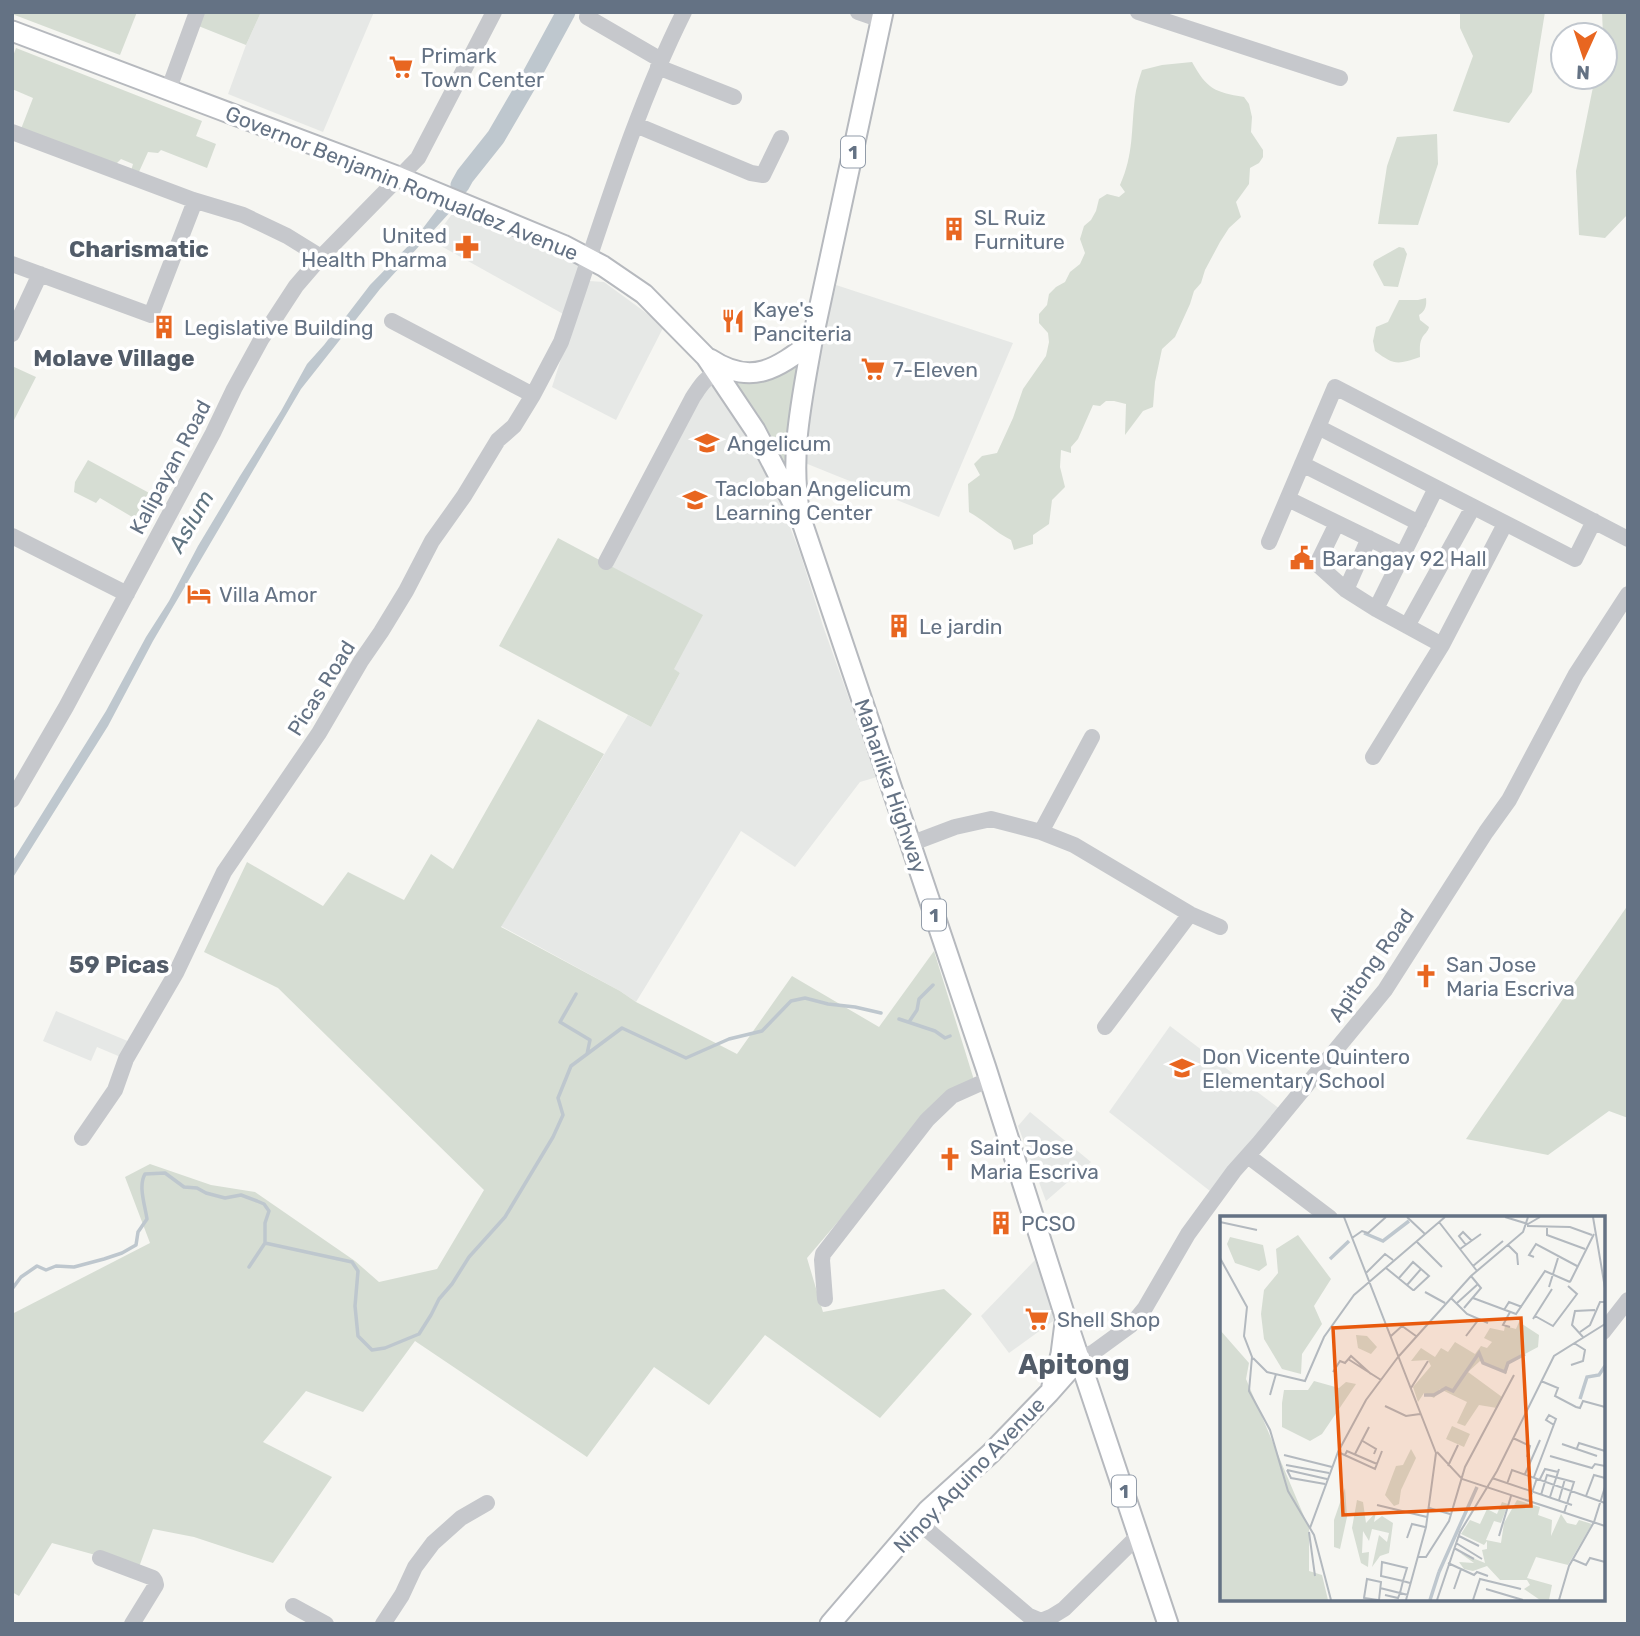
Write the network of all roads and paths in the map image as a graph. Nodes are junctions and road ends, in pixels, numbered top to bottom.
1 (197, 12) edge
2 (494, 12) edge
3 (684, 12) edge
4 (858, 12) edge
5 (1138, 12) edge
6 (882, 16) edge
7 (587, 17) dead end
8 (13, 34) edge
9 (659, 64) junction
10 (1340, 78) dead end
11 (167, 91) junction
12 (734, 97) dead end
13 (636, 125) junction
14 (12, 132) edge
15 (781, 138) dead end
16 (399, 177) junction
17 (195, 201) junction
18 (321, 257) junction
19 (590, 259) junction
20 (12, 264) edge
21 (40, 274) junction
22 (392, 321) dead end
23 (12, 334) edge
24 (812, 342) junction
25 (712, 365) junction
26 (533, 395) junction
27 (1318, 427) junction
28 (1302, 464) junction
29 (1436, 488) junction
30 (1287, 499) junction
31 (1473, 507) junction
32 (801, 519) junction
33 (1594, 522) junction
34 (1337, 523) junction
35 (1419, 523) junction
36 (1505, 524) junction
37 (12, 536) edge
38 (1369, 538) junction
39 (1628, 539) edge
40 (1269, 542) dead end
41 (1403, 555) junction
42 (606, 562) dead end
43 (1346, 590) junction
44 (127, 594) junction
45 (1628, 594) edge
46 (1376, 609) junction
47 (1407, 626) junction
48 (1442, 645) junction
49 (1092, 737) dead end
50 (1373, 757) dead end
51 (12, 800) edge
52 (1041, 832) junction
53 (910, 844) junction
54 (1190, 914) junction
55 (1220, 927) dead end
56 (1105, 1027) dead end
57 (990, 1079) junction
58 (82, 1138) dead end
59 (1248, 1156) junction
60 (1327, 1216) edge
61 (825, 1299) dead end
62 (1628, 1300) edge
63 (1064, 1313) junction
64 (1605, 1329) edge
65 (1080, 1358) junction
66 (1049, 1393) junction
67 (487, 1503) dead end
68 (918, 1522) junction
69 (1139, 1535) junction
70 (100, 1558) dead end
71 (293, 1606) dead end
72 (132, 1624) edge
73 (326, 1624) edge
74 (383, 1624) edge
75 (830, 1624) edge
76 (1168, 1624) edge

1 - 11 street
2 - 16 street, Kalipayan Road
3 - 9 street, Picas Road
4 - 6 street
5 - 10 street
6 - 24 main road, Maharlika Highway / 1
7 - 9 street
8 - 11 main road, Governor Benjamin Romualdez Avenue
9 - 12 street
9 - 13 street, Picas Road
11 - 16 main road, Governor Benjamin Romualdez Avenue
13 - 15 street
13 - 19 street, Picas Road
14 - 17 street
16 - 18 street, Kalipayan Road
16 - 19 main road, Governor Benjamin Romualdez Avenue
17 - 18 street
17 - 21 street
18 - 44 street, Kalipayan Road
19 - 25 main road, Governor Benjamin Romualdez Avenue
19 - 26 street, Picas Road
20 - 21 street
21 - 23 street
22 - 26 street
24 - 25 main road
24 - 32 main road, Maharlika Highway / 1
25 - 32 main road, Governor Benjamin Romualdez Avenue
25 - 42 street
26 - 58 street, Picas Road
27 - 28 street
27 - 29 street
27 - 33 street
28 - 30 street
28 - 35 street
29 - 31 street
29 - 35 street
30 - 34 street
30 - 40 street
31 - 36 street
31 - 47 street
32 - 53 main road, Maharlika Highway / 1
33 - 36 street
33 - 39 street
34 - 38 street
34 - 43 street
35 - 41 street
36 - 48 street
37 - 44 street
38 - 41 street
38 - 43 street
41 - 46 street
43 - 46 street
44 - 51 street, Kalipayan Road
45 - 59 street, Apitong Road
46 - 47 street
47 - 48 street
48 - 50 street
49 - 52 street
52 - 53 street
52 - 54 street
53 - 57 main road, Maharlika Highway / 1
54 - 55 street
54 - 56 street
57 - 61 street
57 - 63 main road, Maharlika Highway / 1
59 - 60 street
59 - 65 street, Apitong Road
62 - 64 street
63 - 65 main road, Maharlika Highway / 1
63 - 66 main road
65 - 66 main road, Ninoy Aquino Avenue
65 - 69 main road, Maharlika Highway / 1
66 - 68 main road, Ninoy Aquino Avenue
67 - 74 street
68 - 69 street
68 - 75 main road, Ninoy Aquino Avenue
69 - 76 main road, Maharlika Highway / 1
70 - 72 street
71 - 73 street

